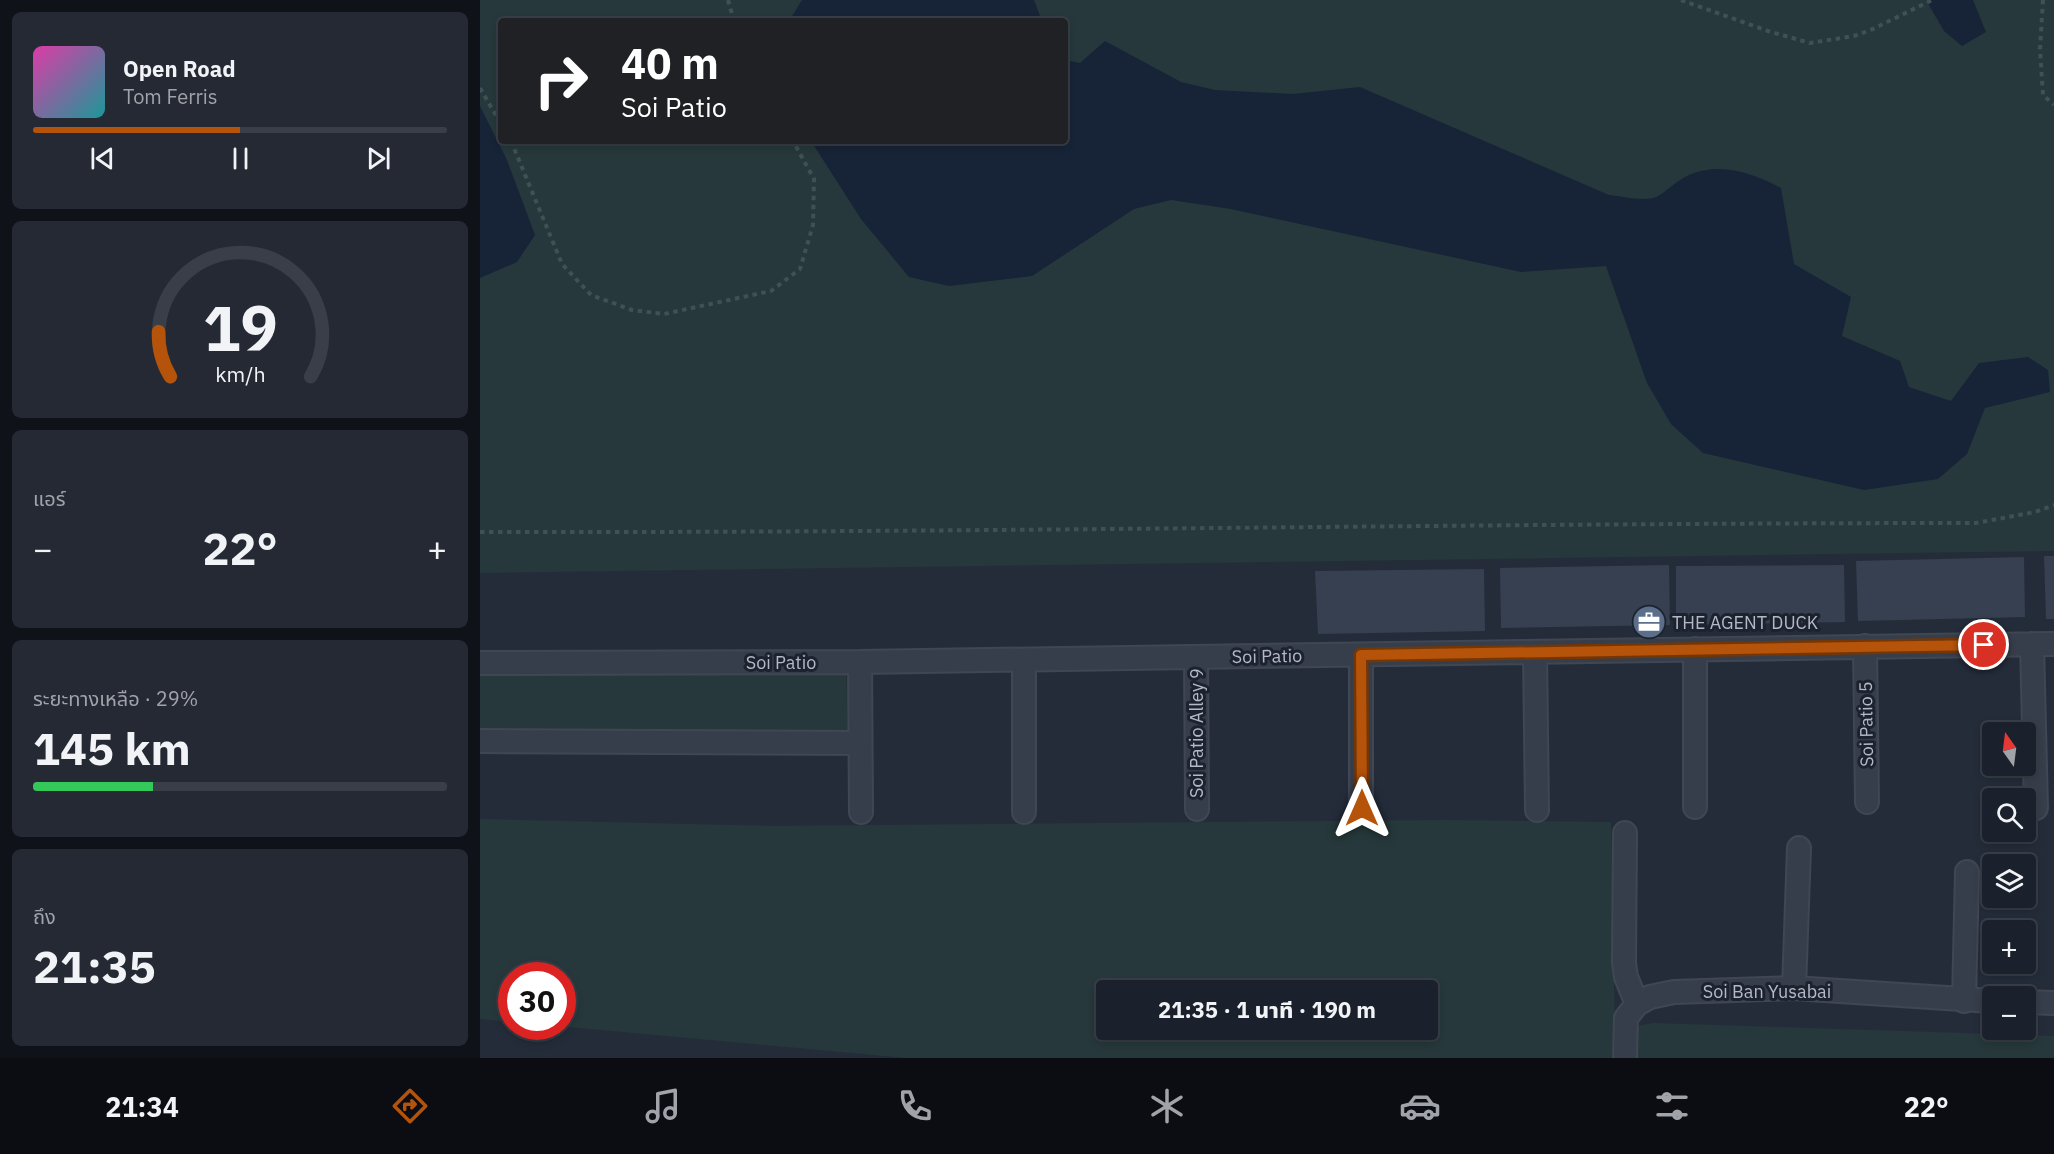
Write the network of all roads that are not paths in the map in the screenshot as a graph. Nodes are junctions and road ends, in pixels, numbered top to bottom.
1 (2043, 644) edge
2 (1865, 646) junction
3 (1695, 649) junction
4 (1535, 652) junction
5 (1361, 655) junction
6 (1196, 658) junction
7 (1024, 660) junction
8 (860, 662) junction
9 (480, 663) edge
10 (480, 741) edge
11 (861, 743) junction
12 (1867, 802) dead end
13 (1695, 807) dead end
14 (1362, 808) dead end
15 (2036, 808) dead end
16 (1197, 809) dead end
17 (1537, 810) dead end
18 (861, 812) dead end
19 (1024, 812) dead end
20 (1625, 833) dead end
21 (1799, 848) dead end
22 (1967, 872) dead end
23 (1794, 988) junction
24 (1964, 1001) junction
25 (1982, 1001) edge
26 (2036, 1002) edge
27 (2054, 1003) edge
28 (1637, 1004) junction
29 (1624, 1058) edge

1 - 2 street, Soi Patio
1 - 15 street
2 - 3 street, Soi Patio
2 - 12 street, Soi Patio 5
3 - 4 street, Soi Patio
3 - 13 street
4 - 5 street, Soi Patio
4 - 17 street
5 - 6 street, Soi Patio
5 - 14 street
6 - 7 street, Soi Patio
6 - 16 street, Soi Patio Alley 9
7 - 8 street, Soi Patio
7 - 19 street
8 - 9 street, Soi Patio
8 - 11 street
10 - 11 street
11 - 18 street
20 - 28 street
21 - 23 street
22 - 24 street
23 - 24 street, Soi Ban Yusabai
23 - 28 street, Soi Ban Yusabai
24 - 25 street, Soi Ban Yusabai
26 - 27 street
28 - 29 street

